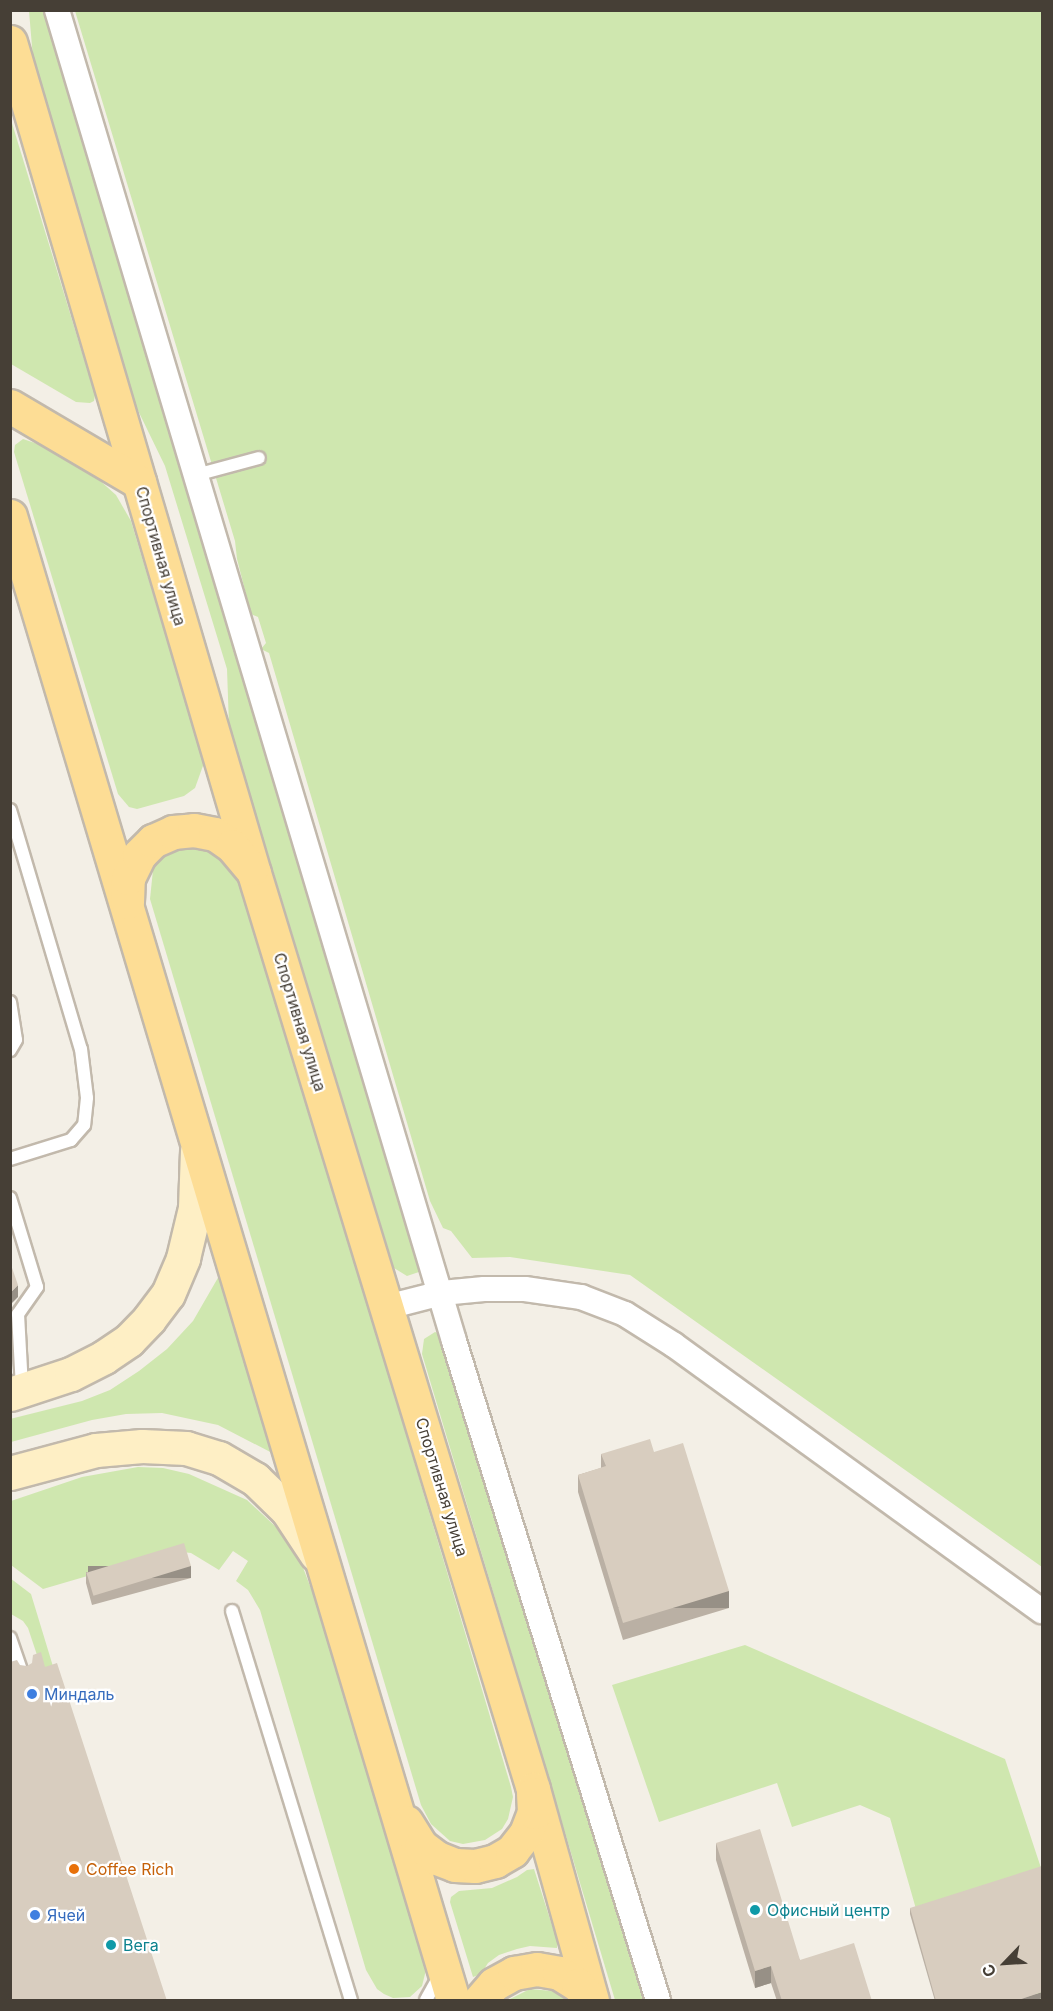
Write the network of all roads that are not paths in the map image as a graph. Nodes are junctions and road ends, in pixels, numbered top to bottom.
1 (57, 10) edge
2 (10, 42) edge
3 (10, 406) edge
4 (259, 459) dead end
5 (196, 475) junction
6 (139, 482) junction
7 (10, 516) edge
8 (10, 810) edge
9 (254, 873) junction
10 (127, 905) junction
11 (10, 1002) edge
12 (10, 1050) edge
13 (198, 1140) junction
14 (10, 1159) edge
15 (10, 1198) edge
16 (442, 1293) junction
17 (387, 1307) junction
18 (16, 1393) edge
19 (10, 1473) edge
20 (323, 1565) junction
21 (232, 1611) dead end
22 (1042, 1611) edge
23 (10, 1638) edge
24 (25, 1681) edge
25 (533, 1789) junction
26 (394, 1800) junction
27 (443, 1967) junction
28 (351, 2001) edge
29 (426, 2001) edge
30 (453, 2001) edge
31 (480, 2001) edge
32 (592, 2001) edge
33 (658, 2001) edge

1 - 5 street
2 - 6 main road, Спортивная улица
3 - 6 main road
4 - 5 lane
5 - 16 street
6 - 9 main road, Спортивная улица
7 - 10 main road
8 - 14 lane
9 - 10 main road
9 - 17 main road, Спортивная улица
10 - 13 main road
11 - 12 lane
13 - 18 main road
13 - 20 main road
15 - 18 lane
16 - 17 street
16 - 22 street
16 - 33 street
17 - 25 main road, Спортивная улица
19 - 20 main road
20 - 26 main road
21 - 28 lane
23 - 24 lane
25 - 26 main road
25 - 32 main road, Спортивная улица
26 - 27 main road
27 - 29 lane
27 - 30 main road
31 - 32 main road

